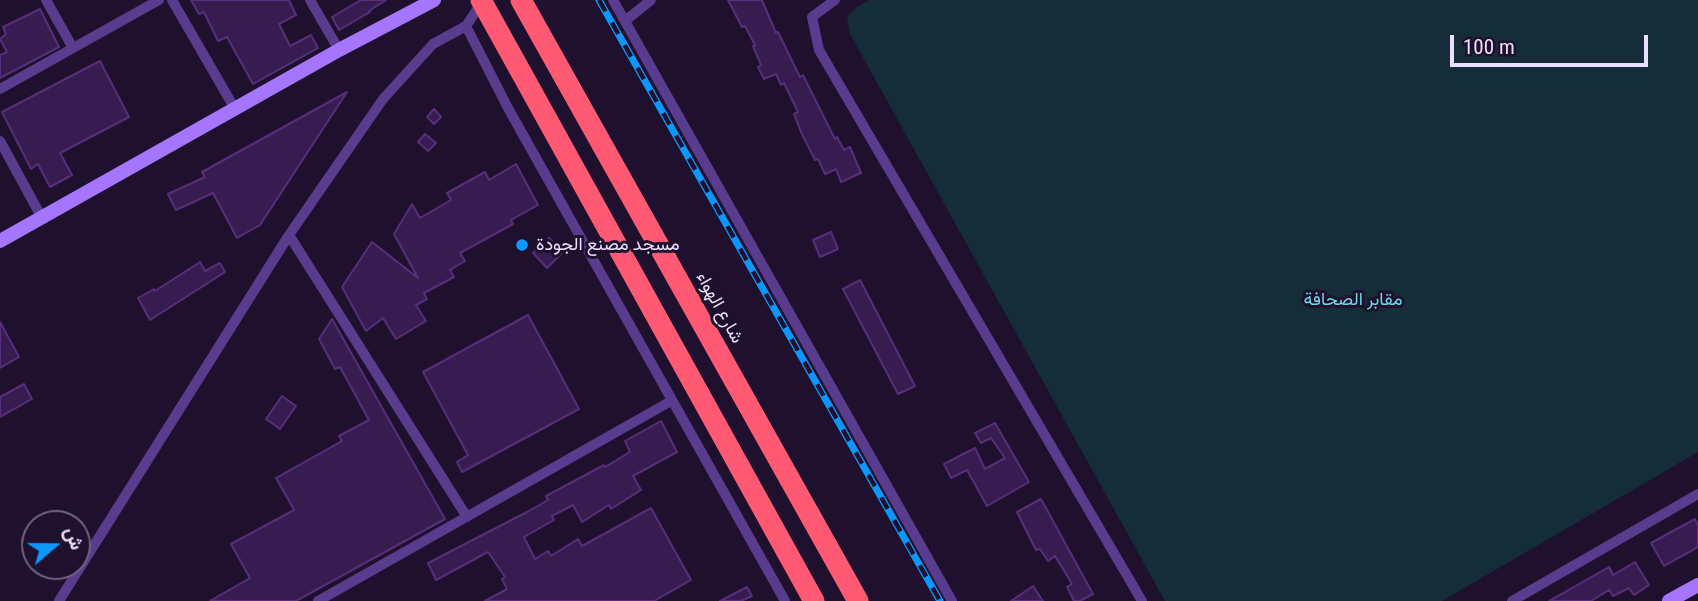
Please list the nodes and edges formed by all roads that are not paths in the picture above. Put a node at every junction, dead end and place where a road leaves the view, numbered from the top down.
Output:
1 (46, 0) edge
2 (159, 0) edge
3 (172, 0) edge
4 (310, 0) edge
5 (434, 0) edge
6 (521, 0) edge
7 (614, 0) edge
8 (651, 0) edge
9 (835, 0) edge
10 (483, 1) edge
11 (625, 21) junction
12 (466, 26) junction
13 (73, 48) junction
14 (339, 50) junction
15 (0, 89) edge
16 (235, 109) junction
17 (0, 141) edge
18 (41, 218) junction
19 (289, 236) junction
20 (0, 241) edge
21 (671, 401) junction
22 (726, 442) junction
23 (703, 456) junction
24 (1698, 494) edge
25 (467, 517) junction
26 (1698, 584) edge
27 (780, 599) edge
28 (59, 601) edge
29 (318, 601) edge
30 (814, 601) edge
31 (858, 601) edge
32 (952, 601) edge
33 (1142, 601) edge
34 (1512, 601) edge
35 (1669, 601) edge

1 - 13 street
2 - 13 street
3 - 16 street
4 - 14 street
5 - 14 street
6 - 31 highway, شارع الهواء
7 - 11 street
8 - 11 street
9 - 33 street
10 - 12 street
10 - 22 highway
11 - 32 street
12 - 19 street
12 - 21 street
13 - 15 street
14 - 16 street
16 - 18 street
17 - 18 street
18 - 20 street
19 - 25 street
19 - 28 street
21 - 23 street
21 - 25 street
22 - 23 street
22 - 30 highway
23 - 27 street
24 - 34 street
25 - 29 street
26 - 35 street

